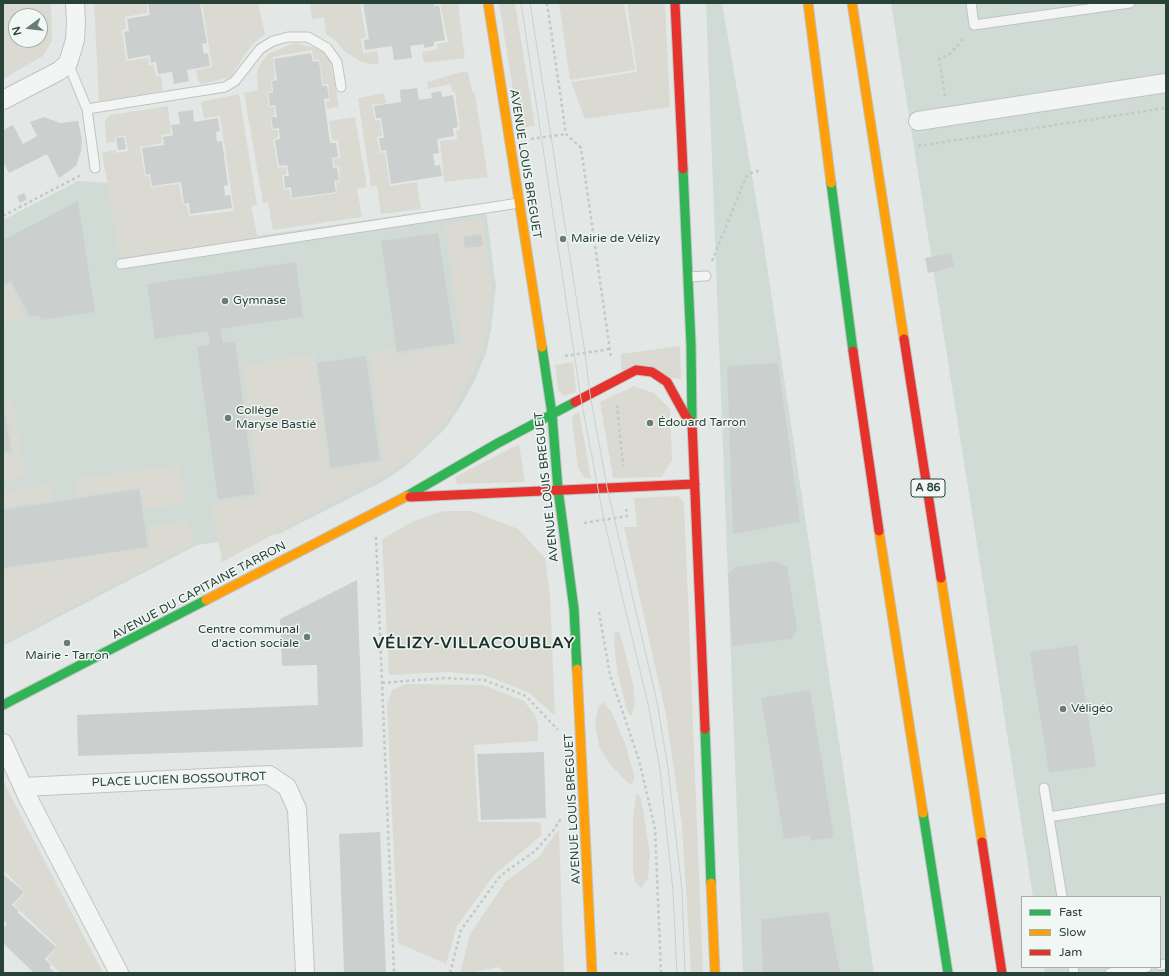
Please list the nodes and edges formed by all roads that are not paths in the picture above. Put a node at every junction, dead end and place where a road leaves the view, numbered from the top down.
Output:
1 (75, 3) edge
2 (488, 3) edge
3 (675, 3) edge
4 (808, 3) edge
5 (852, 3) edge
6 (970, 3) edge
7 (1130, 3) edge
8 (68, 63) junction
9 (1166, 83) edge
10 (341, 87) dead end
11 (3, 100) edge
12 (87, 109) junction
13 (918, 121) dead end
14 (95, 168) road end
15 (519, 203) junction
16 (121, 264) dead end
17 (706, 276) road end
18 (688, 277) junction
19 (552, 414) junction
20 (692, 428) junction
21 (695, 484) junction
22 (558, 489) junction
23 (405, 497) junction
24 (3, 705) edge
25 (3, 743) edge
26 (23, 787) junction
27 (1044, 788) dead end
28 (1166, 798) edge
29 (1049, 817) junction
30 (1062, 896) edge
31 (1141, 968) edge
32 (119, 973) edge
33 (304, 973) edge
34 (592, 973) edge
35 (714, 973) edge
36 (948, 973) edge
37 (1002, 973) edge
38 (1110, 973) edge

1 - 8 street
2 - 15 main road, AVENUE LOUIS BREGUET
3 - 18 main road
4 - 36 main road
5 - 37 main road, A 86
6 - 7 lane
8 - 11 street
8 - 12 lane
9 - 13 street
10 - 12 lane
12 - 14 lane
15 - 16 lane
15 - 19 main road, AVENUE LOUIS BREGUET
17 - 18 lane
18 - 20 main road
19 - 20 main road, AVENUE DU CAPITAINE TARRON
19 - 22 main road, AVENUE LOUIS BREGUET
19 - 23 main road, AVENUE DU CAPITAINE TARRON
20 - 21 main road
21 - 22 main road, AVENUE DU CAPITAINE TARRON
21 - 35 main road
22 - 23 main road, AVENUE DU CAPITAINE TARRON
22 - 34 main road, AVENUE LOUIS BREGUET
23 - 24 main road, AVENUE DU CAPITAINE TARRON
25 - 26 street
26 - 32 street
26 - 33 street, PLACE LUCIEN BOSSOUTROT
27 - 29 lane
28 - 29 lane
29 - 30 lane
31 - 38 lane

